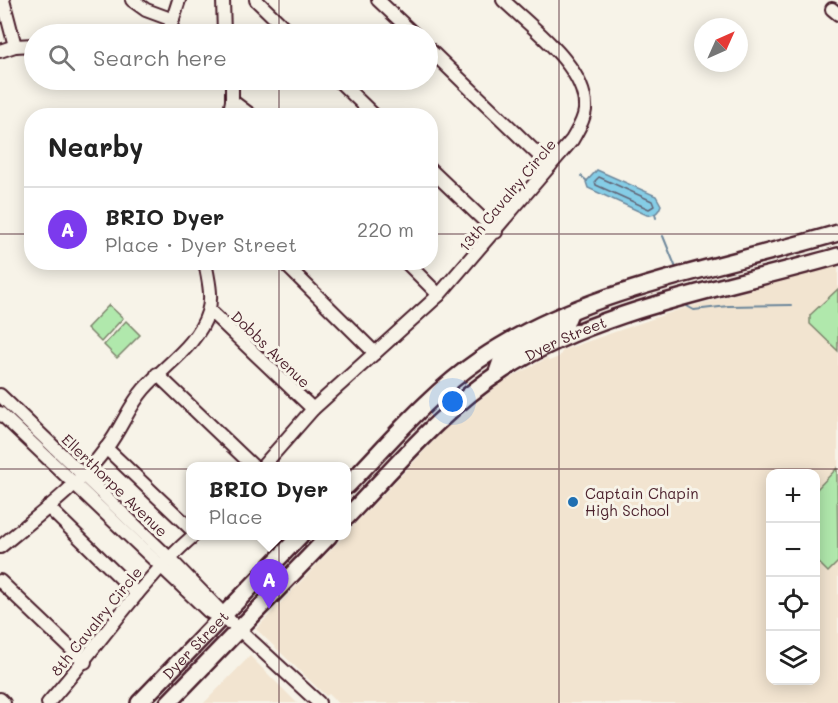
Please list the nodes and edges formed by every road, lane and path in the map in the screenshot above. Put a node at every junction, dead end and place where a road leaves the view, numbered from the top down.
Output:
1 (3, 0) edge
2 (132, 0) edge
3 (179, 0) edge
4 (223, 0) edge
5 (256, 0) edge
6 (378, 0) edge
7 (503, 0) edge
8 (173, 20) junction
9 (172, 24) edge
10 (224, 24) edge
11 (281, 24) edge
12 (403, 24) edge
13 (15, 46) junction
14 (24, 46) edge
15 (0, 51) edge
16 (438, 58) edge
17 (232, 90) edge
18 (348, 90) edge
19 (232, 101) junction
20 (231, 108) edge
21 (241, 108) edge
22 (367, 108) edge
23 (550, 166) junction
24 (438, 177) edge
25 (496, 232) junction
26 (838, 233) edge
27 (820, 239) junction
28 (832, 257) edge
29 (207, 270) edge
30 (291, 270) edge
31 (414, 270) edge
32 (439, 295) junction
33 (209, 310) junction
34 (569, 311) junction
35 (375, 353) junction
36 (157, 374) junction
37 (496, 375) junction
38 (0, 395) edge
39 (313, 409) junction
40 (8, 415) edge
41 (0, 432) edge
42 (106, 448) junction
43 (248, 462) edge
44 (267, 462) edge
45 (78, 479) junction
46 (351, 482) edge
47 (48, 507) junction
48 (351, 513) edge
49 (186, 524) edge
50 (188, 540) edge
51 (297, 540) edge
52 (324, 540) edge
53 (0, 547) edge
54 (164, 561) junction
55 (0, 581) edge
56 (137, 594) junction
57 (229, 621) junction
58 (85, 662) junction
59 (0, 699) edge
60 (4, 703) edge
61 (48, 703) edge
62 (139, 703) edge
63 (168, 703) edge
64 (319, 703) edge

1 - 13 street
2 - 8 street
3 - 8 street
4 - 10 street
5 - 11 street
6 - 12 street
7 - 23 street, 13th Cavalry Circle
8 - 9 street
13 - 14 street
13 - 15 street
16 - 23 street
17 - 19 street
18 - 22 street
19 - 20 street
19 - 21 street
23 - 25 street, 13th Cavalry Circle
24 - 25 street
25 - 32 street, 13th Cavalry Circle
26 - 27 main road, Dyer Street
27 - 28 main road
27 - 34 main road, Dyer Street
28 - 37 main road, Dyer Street
29 - 33 street
30 - 35 street
31 - 32 street
32 - 35 street, 13th Cavalry Circle
33 - 36 street
33 - 39 street, Dobbs Avenue
34 - 37 main road
34 - 46 main road, Dyer Street
35 - 39 street, 13th Cavalry Circle
36 - 42 street
36 - 43 street
37 - 48 main road, Dyer Street
38 - 40 street, Ellerthorpe Avenue
39 - 44 street, 13th Cavalry Circle
40 - 41 street
40 - 45 street, Ellerthorpe Avenue
42 - 45 street
42 - 49 street
45 - 47 street
45 - 54 street, Ellerthorpe Avenue
47 - 53 street
47 - 56 street
50 - 54 street
51 - 57 main road, Dyer Street
52 - 57 main road, Dyer Street
54 - 56 street, 8th Cavalry Circle
54 - 57 street, Ellerthorpe Avenue
55 - 58 street
56 - 58 street, 8th Cavalry Circle
57 - 62 main road, Dyer Street
57 - 63 main road, Dyer Street
57 - 64 street, Ellerthorpe Avenue
58 - 61 street, 8th Cavalry Circle
59 - 60 street

